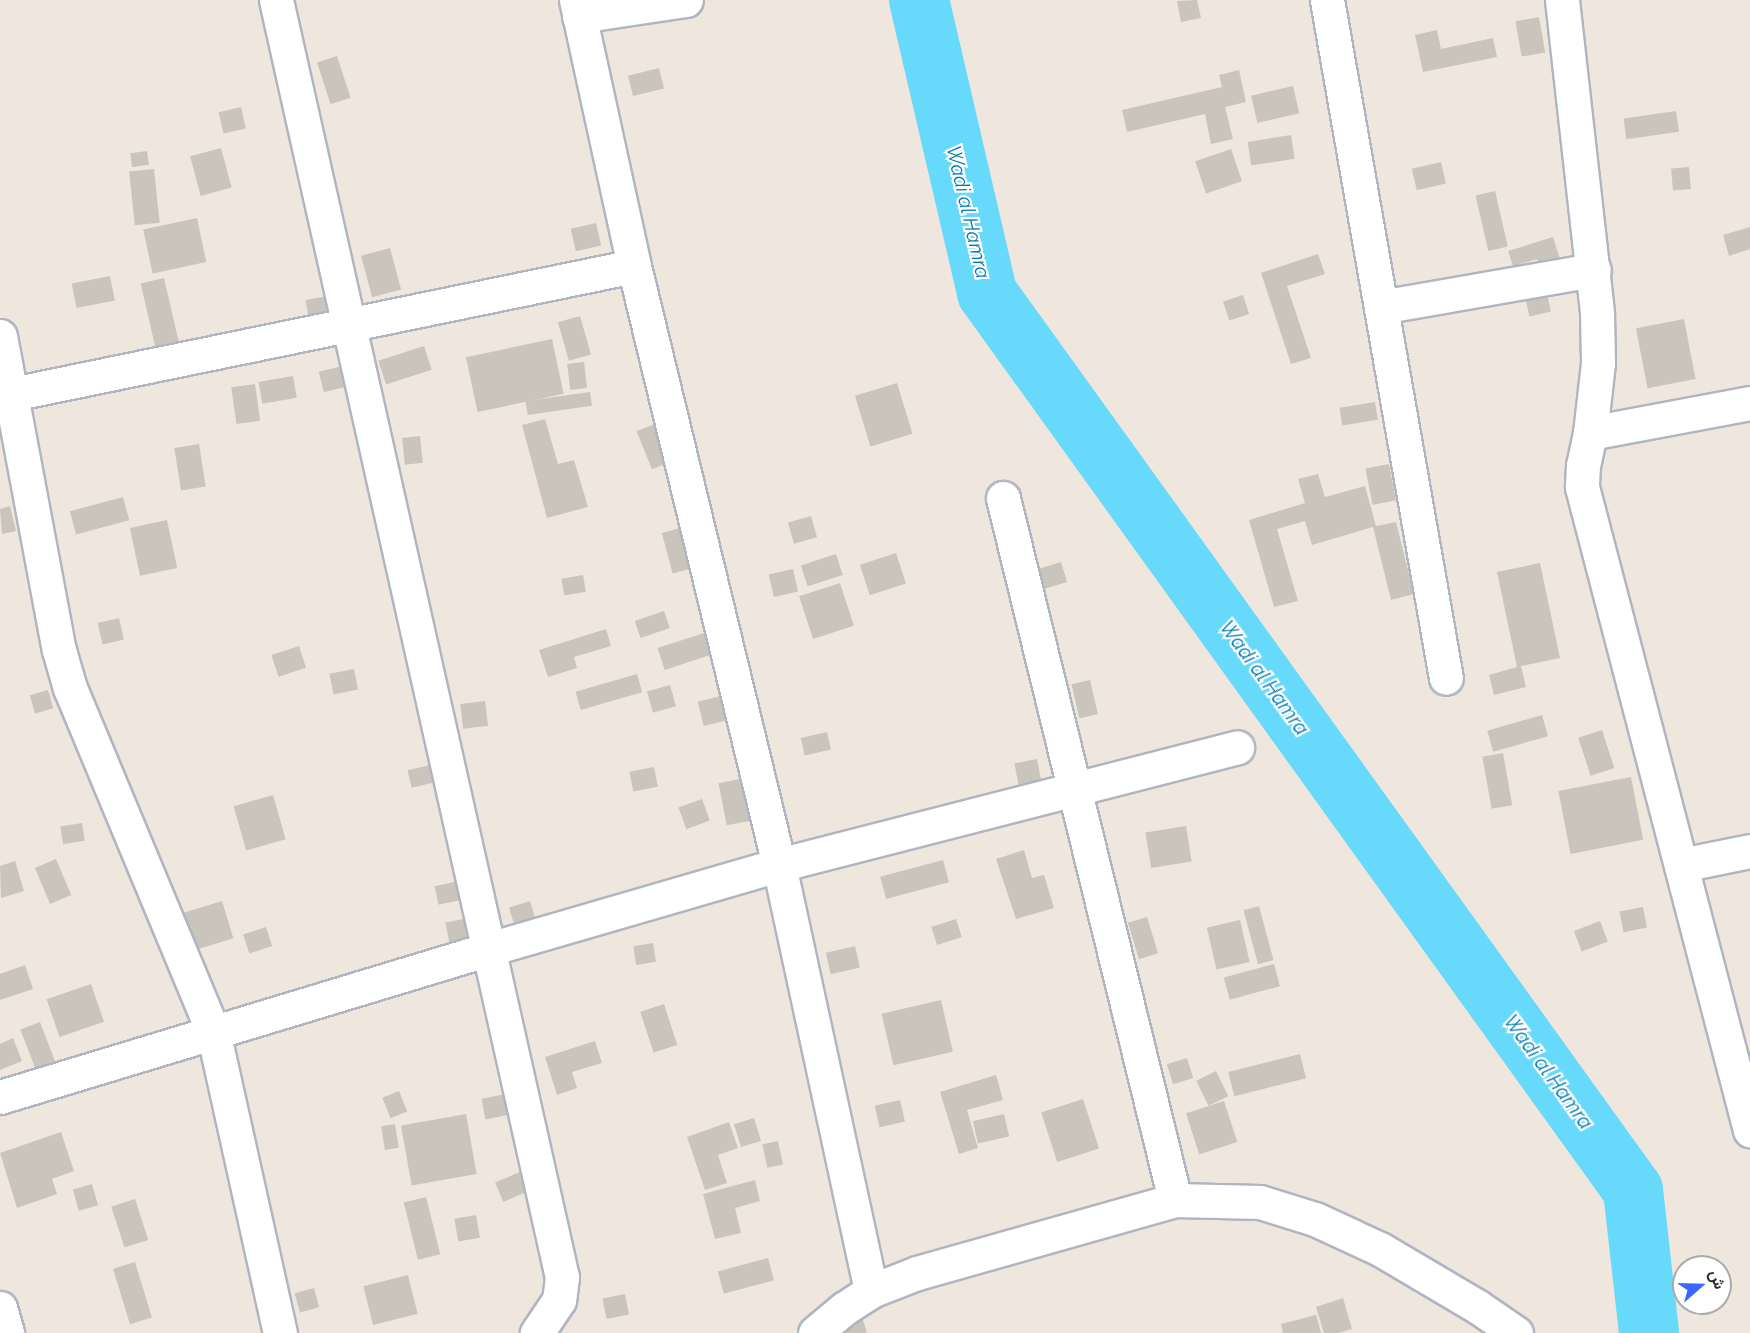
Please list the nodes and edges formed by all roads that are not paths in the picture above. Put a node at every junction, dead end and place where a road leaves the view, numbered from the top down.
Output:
1 (276, 0) edge
2 (686, 0) edge
3 (1326, 0) edge
4 (1562, 0) edge
5 (578, 8) edge
6 (634, 266) junction
7 (1594, 270) junction
8 (1381, 308) junction
9 (349, 325) junction
10 (0, 336) edge
11 (12, 394) junction
12 (1750, 403) edge
13 (1590, 434) junction
14 (1003, 498) dead end
15 (1446, 678) dead end
16 (1237, 747) dead end
17 (1073, 791) junction
18 (1750, 851) edge
19 (779, 865) junction
20 (1681, 865) junction
21 (489, 949) junction
22 (213, 1031) junction
23 (0, 1096) edge
24 (1750, 1130) edge
25 (1175, 1200) junction
26 (871, 1291) junction
27 (0, 1308) edge
28 (7, 1333) edge
29 (280, 1333) edge
30 (537, 1333) edge
31 (816, 1333) edge
32 (1516, 1333) edge

1 - 9 street
2 - 5 street
3 - 8 street
4 - 7 street
5 - 6 street
6 - 9 street
6 - 19 street
7 - 8 street
7 - 13 street
8 - 15 street
9 - 11 street
9 - 21 street
10 - 11 street
11 - 22 street
12 - 13 street
13 - 20 street
14 - 17 street
16 - 17 street
17 - 19 street
17 - 25 street
18 - 20 street
19 - 21 street
19 - 26 street
20 - 24 street
21 - 22 street
21 - 30 street
22 - 23 street
22 - 29 street
25 - 26 street
25 - 32 street
26 - 31 street
27 - 28 street

